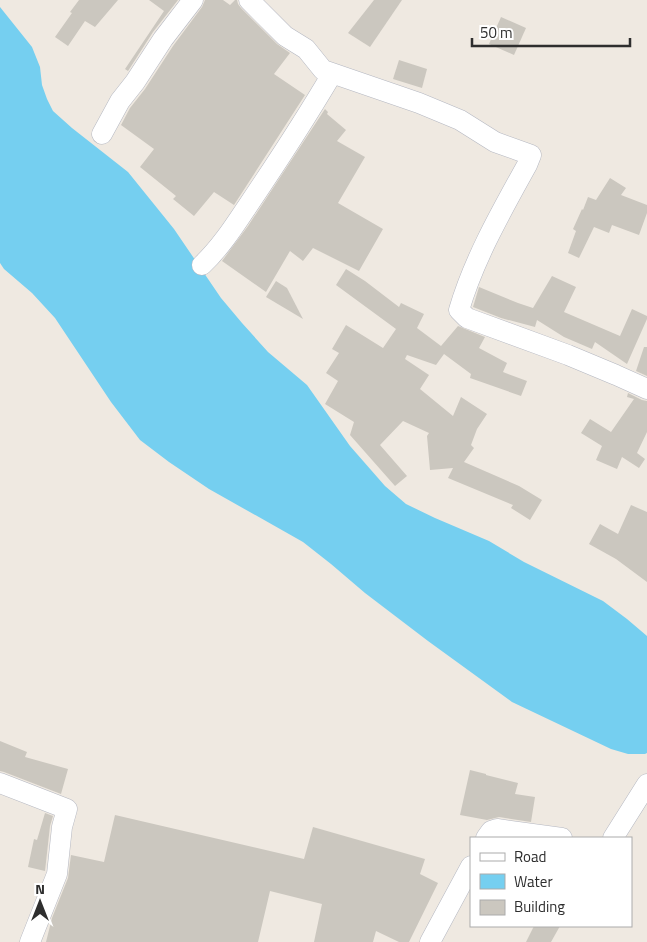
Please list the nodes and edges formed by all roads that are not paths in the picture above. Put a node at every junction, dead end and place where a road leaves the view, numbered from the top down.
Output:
1 (192, 0) edge
2 (249, 0) edge
3 (332, 74) junction
4 (102, 134) dead end
5 (202, 265) dead end
6 (647, 389) edge
7 (0, 782) edge
8 (647, 784) edge
9 (487, 837) edge
10 (555, 837) edge
11 (615, 837) edge
12 (470, 868) edge
13 (30, 942) edge
14 (430, 942) edge

1 - 4 street
2 - 3 street
3 - 5 street
3 - 6 street
7 - 13 street
8 - 11 street
9 - 10 street
12 - 14 street

